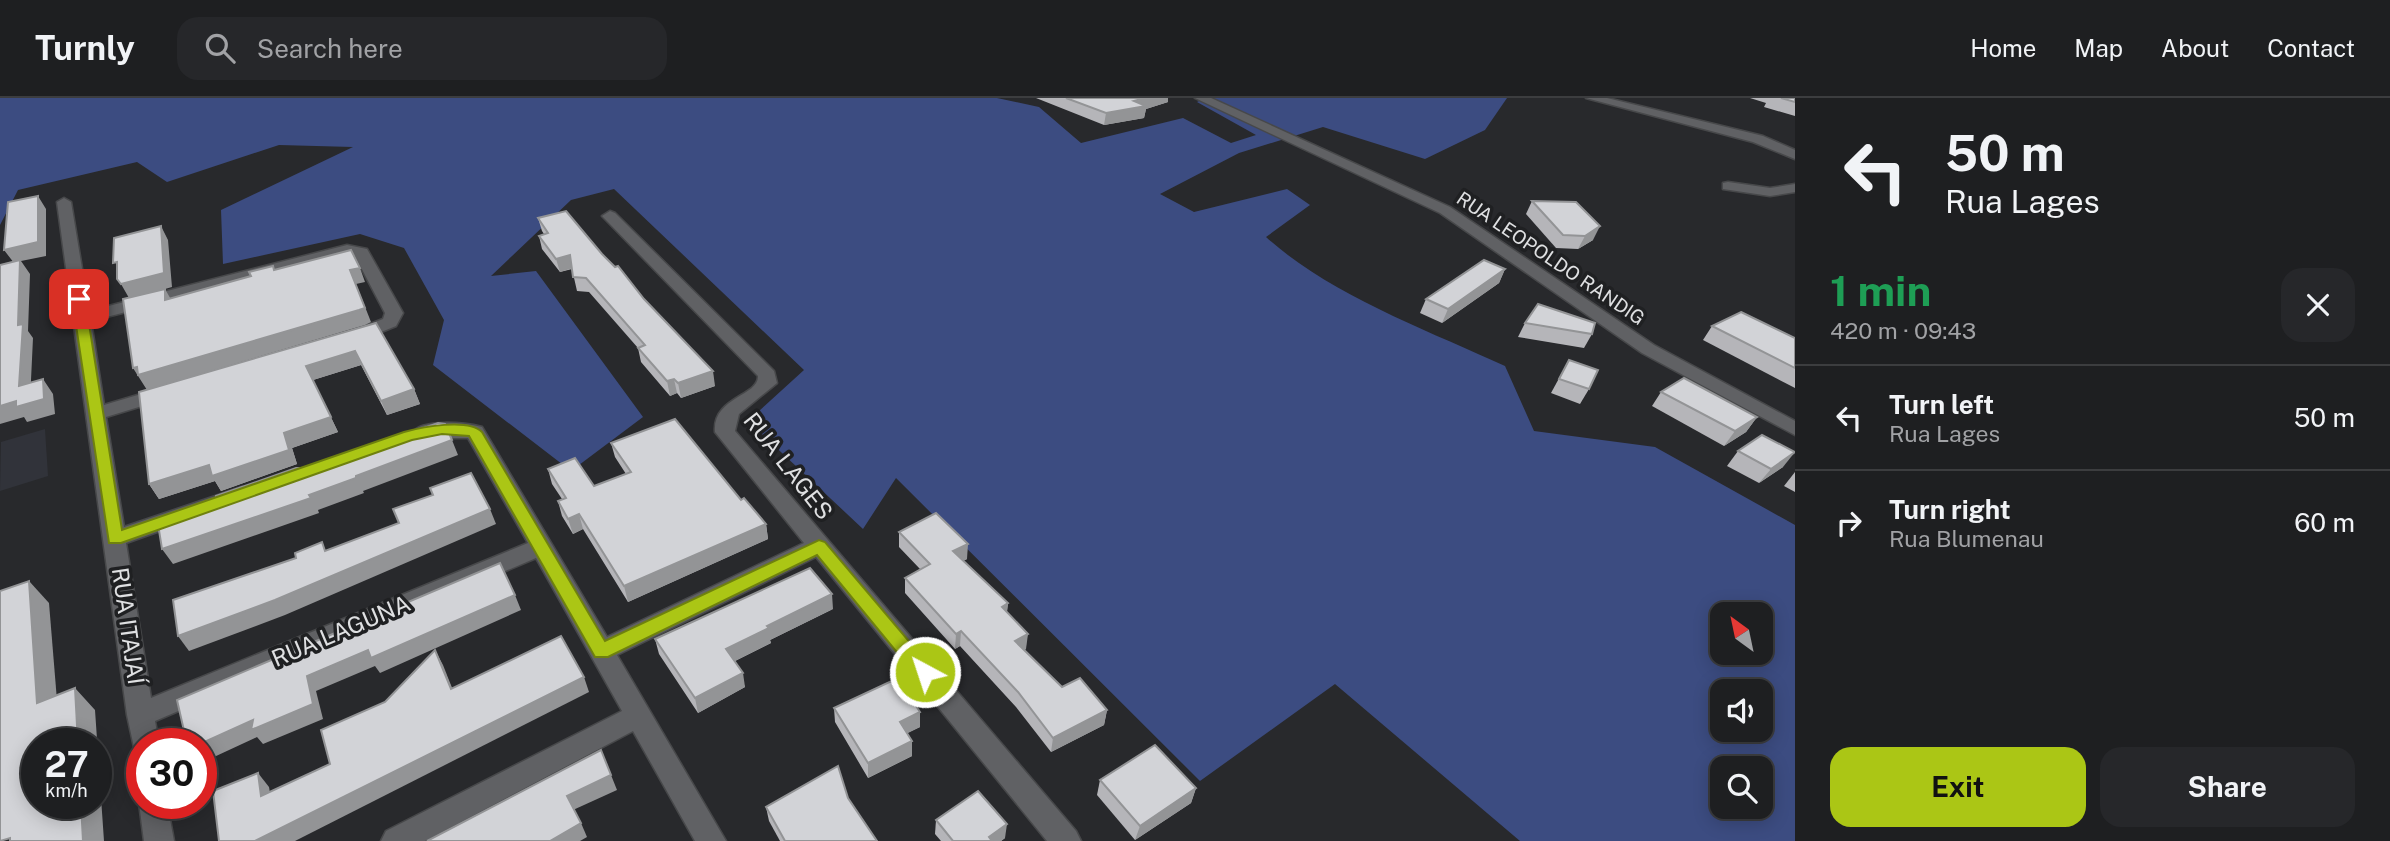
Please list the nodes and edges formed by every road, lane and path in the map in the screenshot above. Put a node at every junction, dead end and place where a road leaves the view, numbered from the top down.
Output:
1 (1202, 98) edge
2 (1592, 98) edge
3 (1795, 155) edge
4 (1727, 186) dead end
5 (1795, 188) edge
6 (64, 202) dead end
7 (610, 216) dead end
8 (82, 318) junction
9 (333, 343) edge
10 (188, 386) edge
11 (96, 414) junction
12 (1795, 429) edge
13 (396, 440) edge
14 (256, 489) edge
15 (115, 538) junction
16 (819, 546) junction
17 (541, 547) junction
18 (601, 651) junction
19 (141, 715) junction
20 (638, 715) junction
21 (143, 728) edge
22 (156, 819) edge
23 (159, 841) edge
24 (396, 841) edge
25 (711, 841) edge
26 (1066, 841) edge

1 - 12 street, RUA LEOPOLDO RANDIG
2 - 3 street
4 - 5 street
6 - 8 street, RUA ITAJAÍ
7 - 16 street, RUA LAGES
8 - 9 street
8 - 11 street, RUA ITAJAÍ
10 - 11 street
11 - 15 street, RUA ITAJAÍ
13 - 17 street
14 - 15 street
15 - 19 street, RUA ITAJAÍ
16 - 18 street, RUA LAGES
16 - 26 street
17 - 18 street
17 - 19 street, RUA LAGUNA
18 - 20 street
19 - 21 street, RUA ITAJAÍ
20 - 24 street
20 - 25 street
22 - 23 street

